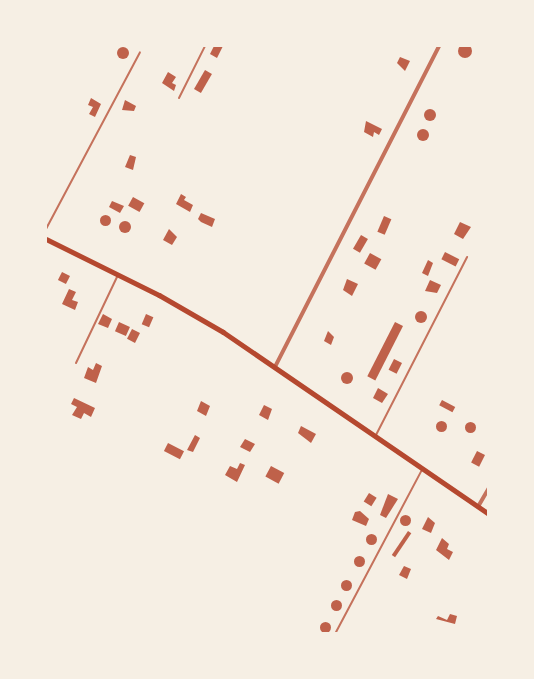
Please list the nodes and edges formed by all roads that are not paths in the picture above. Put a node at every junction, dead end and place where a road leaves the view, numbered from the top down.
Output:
1 (205, 46) edge
2 (439, 46) edge
3 (140, 52) dead end
4 (179, 98) dead end
5 (46, 229) edge
6 (46, 239) edge
7 (467, 257) dead end
8 (118, 274) junction
9 (76, 363) dead end
10 (275, 368) junction
11 (375, 436) junction
12 (423, 469) junction
13 (488, 488) edge
14 (478, 507) junction
15 (488, 514) edge
16 (335, 634) edge

1 - 4 lane
2 - 10 street
3 - 5 lane
6 - 8 main road
7 - 11 lane
8 - 9 lane
8 - 10 main road
10 - 11 main road
11 - 12 main road
12 - 14 main road
12 - 16 lane
13 - 14 street
14 - 15 main road

